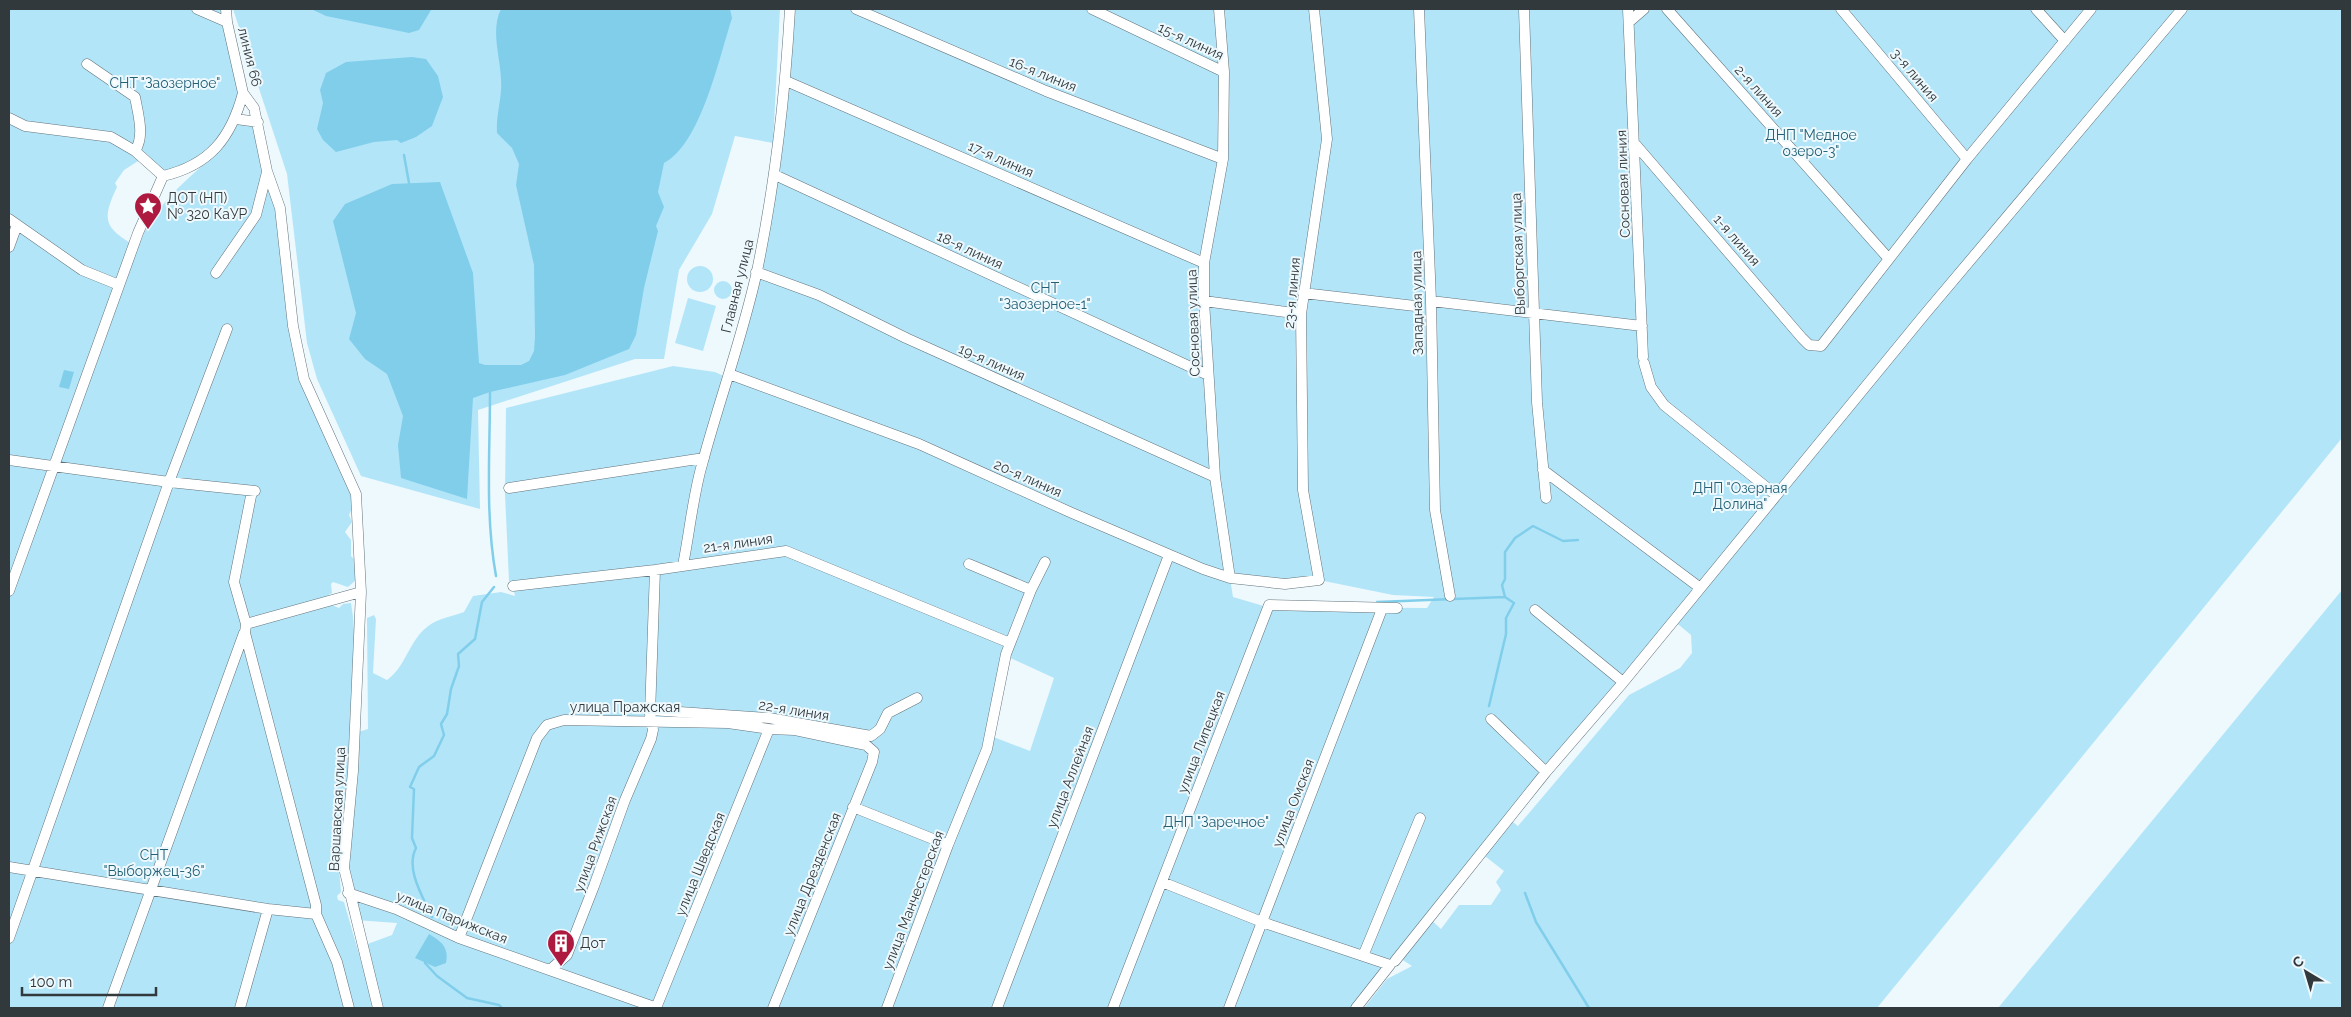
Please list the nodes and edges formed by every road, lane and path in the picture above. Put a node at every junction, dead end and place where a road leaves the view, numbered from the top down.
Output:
1 (197, 9) edge
2 (226, 9) edge
3 (790, 9) edge
4 (856, 9) edge
5 (1092, 9) edge
6 (1219, 9) edge
7 (1314, 9) edge
8 (1419, 9) edge
9 (1524, 9) edge
10 (1628, 9) edge
11 (1644, 9) edge
12 (1668, 9) edge
13 (1841, 9) edge
14 (2036, 9) edge
15 (2091, 9) edge
16 (2182, 9) edge
17 (227, 22) junction
18 (1629, 22) junction
19 (2064, 41) junction
20 (87, 64) dead end
21 (1224, 72) junction
22 (786, 81) junction
23 (243, 93) junction
24 (254, 108) joint
25 (9, 118) edge
26 (236, 119) junction
27 (258, 122) junction
28 (1636, 145) junction
29 (135, 151) junction
30 (1223, 159) junction
31 (1967, 160) junction
32 (267, 171) junction
33 (775, 175) junction
34 (163, 176) junction
35 (13, 222) edge
36 (9, 247) edge
37 (1889, 259) junction
38 (1204, 263) junction
39 (756, 272) junction
40 (216, 273) dead end
41 (119, 285) junction
42 (1303, 293) junction
43 (1204, 301) junction
44 (1431, 302) junction
45 (1415, 306) dead end
46 (1301, 314) junction
47 (1534, 315) junction
48 (1642, 326) junction
49 (227, 329) dead end
50 (730, 374) junction
51 (1208, 374) junction
52 (704, 458) junction
53 (9, 460) edge
54 (54, 465) junction
55 (1543, 470) junction
56 (1215, 477) junction
57 (169, 482) junction
58 (509, 488) dead end
59 (1776, 495) junction
60 (1546, 498) dead end
61 (1169, 555) junction
62 (1045, 562) dead end
63 (969, 564) dead end
64 (683, 565) junction
65 (655, 570) junction
66 (1230, 578) junction
67 (1319, 580) joint
68 (513, 586) dead end
69 (1699, 587) junction
70 (1031, 590) junction
71 (9, 591) edge
72 (361, 592) junction
73 (1450, 596) dead end
74 (1382, 608) junction
75 (1398, 608) dead end
76 (1535, 610) dead end
77 (245, 629) junction
78 (1010, 643) junction
79 (1623, 682) junction
80 (917, 698) dead end
81 (650, 710) junction
82 (1491, 719) dead end
83 (651, 722) junction
84 (769, 729) junction
85 (872, 749) joint
86 (1546, 772) junction
87 (853, 807) junction
88 (1420, 818) dead end
89 (948, 846) junction
90 (9, 867) edge
91 (34, 871) junction
92 (1162, 882) junction
93 (150, 891) junction
94 (348, 893) junction
95 (268, 909) junction
96 (316, 914) junction
97 (1262, 922) junction
98 (9, 938) edge
99 (459, 938) junction
100 (1363, 956) junction
101 (1392, 963) junction
102 (551, 969) junction
103 (108, 1008) edge
104 (240, 1008) edge
105 (349, 1008) edge
106 (378, 1008) edge
107 (657, 1008) edge
108 (773, 1008) edge
109 (887, 1008) edge
110 (996, 1008) edge
111 (1113, 1008) edge
112 (1229, 1008) edge
113 (1356, 1008) edge

1 - 17 street
2 - 17 street, линия 66
3 - 22 street, Главная улица
4 - 30 street, 16-я линия
5 - 21 street, 15-я линия
6 - 21 street, Сосновая улица
7 - 42 street, 23-я линия
8 - 44 street, Западная улица
9 - 47 street, Выборгская улица
10 - 18 street, Сосновая линия
11 - 18 street
12 - 37 street, 2-я линия
13 - 31 street, 3-я линия
14 - 19 street
15 - 19 street
16 - 59 street
17 - 23 street, линия 66
18 - 28 street, Сосновая линия
19 - 31 street
20 - 29 street
21 - 30 street, Сосновая улица
22 - 33 street, Главная улица
22 - 38 street, 17-я линия
23 - 24 street, линия 66
23 - 26 street
24 - 27 street, Варшавская улица
25 - 29 street
26 - 27 street
26 - 34 street
27 - 32 street, Варшавская улица
28 - 37 street, 1-я линия
28 - 48 street, Сосновая линия
29 - 34 street
30 - 38 street, Сосновая улица
31 - 37 street
32 - 40 street
32 - 72 street, Варшавская улица
33 - 39 street, Главная улица
33 - 51 street, 18-я линия
34 - 41 street
35 - 36 street
35 - 41 street
38 - 43 street, Сосновая улица
39 - 50 street, Главная улица
39 - 56 street, 19-я линия
41 - 54 street
42 - 45 street
42 - 46 street, 23-я линия
43 - 46 street
43 - 51 street, Сосновая улица
44 - 47 street
44 - 73 street, Западная улица
46 - 67 street, 23-я линия
47 - 48 street
47 - 55 street, Выборгская улица
48 - 59 street, Сосновая линия
49 - 57 street
50 - 52 street, Главная улица
50 - 61 street, 20-я линия
51 - 56 street, Сосновая улица
52 - 58 street
52 - 64 street, Главная улица
53 - 54 street
54 - 57 street
54 - 71 street
55 - 60 street, Выборгская улица
55 - 69 street
56 - 66 street, Сосновая улица
57 - 77 street
57 - 91 street
59 - 69 street
61 - 66 street, 20-я линия
61 - 110 street, улица Аллейная
62 - 70 street, улица Манчестерская
63 - 70 street
64 - 65 street, 21-я линия
64 - 78 street, 21-я линия
65 - 68 street, 21-я линия
65 - 81 street, улица Рижская
66 - 67 street, 20-я линия
69 - 79 street
70 - 78 street, улица Манчестерская
72 - 77 street
72 - 94 street, Варшавская улица
74 - 75 street, улица Липецкая
74 - 92 street, улица Липецкая
74 - 97 street, улица Омская
76 - 79 street
77 - 93 street
77 - 96 street
78 - 89 street, улица Манчестерская
79 - 86 street
80 - 81 street, 22-я линия
81 - 83 street, улица Рижская
82 - 86 street
83 - 84 street, улица Пражская
83 - 99 street, улица Пражская
83 - 102 street, улица Рижская
84 - 85 street, улица Пражская
84 - 107 street, улица Шведская
85 - 87 street, улица Дрезденская
86 - 101 street
87 - 89 street
87 - 108 street, улица Дрезденская
88 - 100 street
89 - 109 street, улица Манчестерская
90 - 91 street
91 - 93 street
91 - 98 street
92 - 97 street
92 - 111 street, улица Липецкая
93 - 95 street
93 - 103 street
94 - 99 street, улица Парижская
94 - 106 street, Варшавская улица
95 - 96 street
95 - 104 street
96 - 105 street
97 - 100 street
97 - 112 street, улица Омская
99 - 102 street, улица Парижская
100 - 101 street
101 - 113 street
102 - 107 street, улица Парижская

